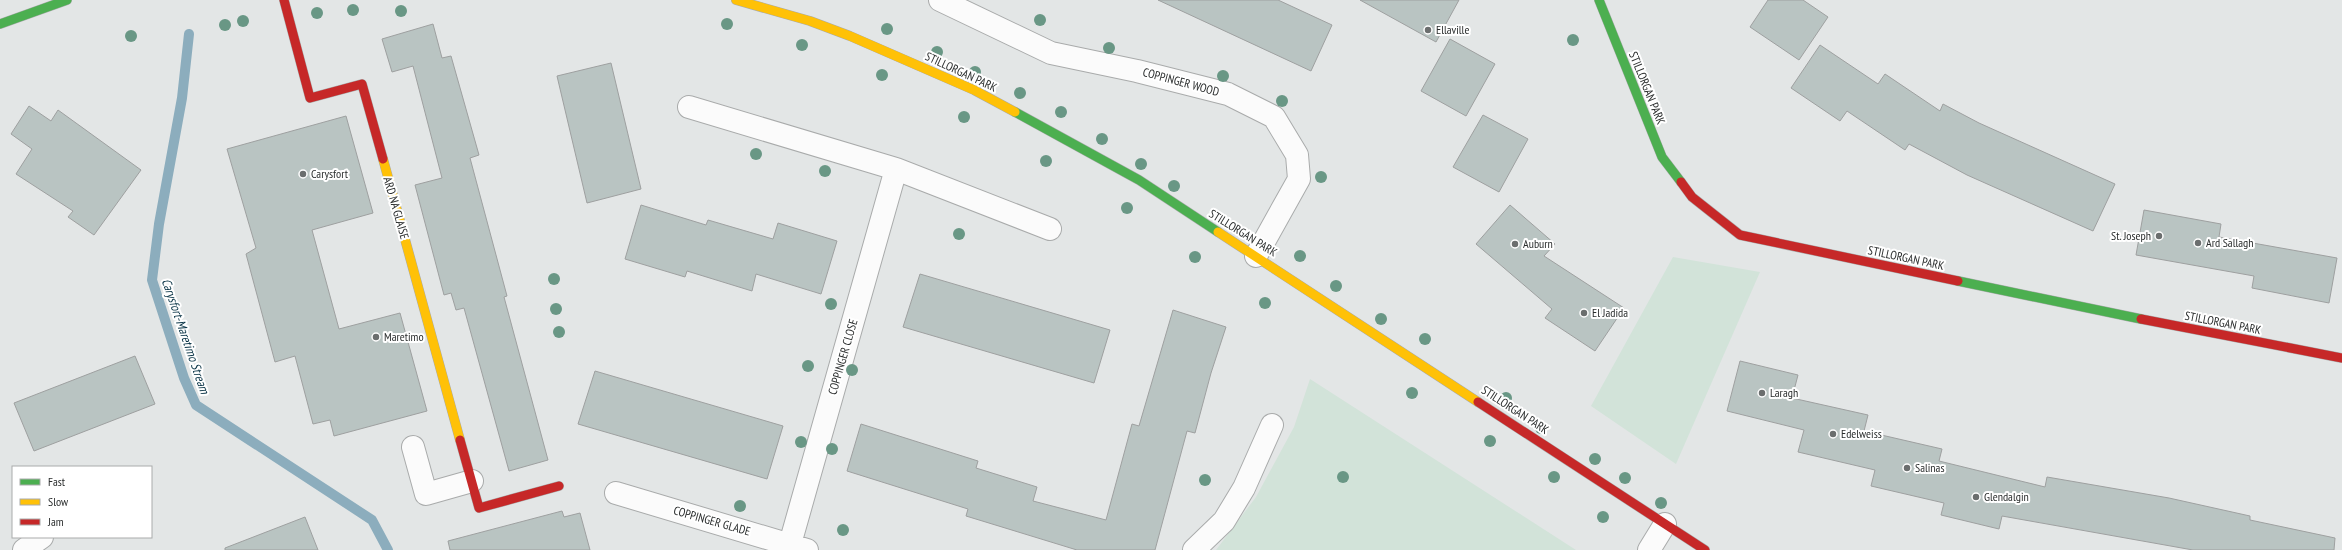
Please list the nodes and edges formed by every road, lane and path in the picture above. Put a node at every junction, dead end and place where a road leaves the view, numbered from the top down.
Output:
1 (67, 0) edge
2 (284, 0) edge
3 (736, 0) edge
4 (940, 0) edge
5 (1599, 0) edge
6 (0, 24) edge
7 (689, 107) dead end
8 (896, 169) junction
9 (1050, 229) dead end
10 (1256, 256) junction
11 (2342, 358) edge
12 (1272, 425) dead end
13 (413, 447) dead end
14 (472, 481) junction
15 (559, 486) dead end
16 (616, 493) dead end
17 (1665, 524) junction
18 (41, 538) edge
19 (798, 547) edge
20 (24, 550) edge
21 (1194, 550) edge
22 (1649, 550) edge
23 (1705, 550) edge

1 - 6 street
2 - 14 street, ARD NA GLAISE
3 - 10 street, STILLORGAN PARK
4 - 10 street, COPPINGER WOOD
5 - 11 street, STILLORGAN PARK
7 - 8 street
8 - 9 street
8 - 19 street, COPPINGER CLOSE
10 - 17 street, STILLORGAN PARK
12 - 21 street
13 - 14 street
14 - 15 street, ARD NA GLAISE
16 - 19 street, COPPINGER GLADE
17 - 22 street
17 - 23 street, STILLORGAN PARK
18 - 20 street

